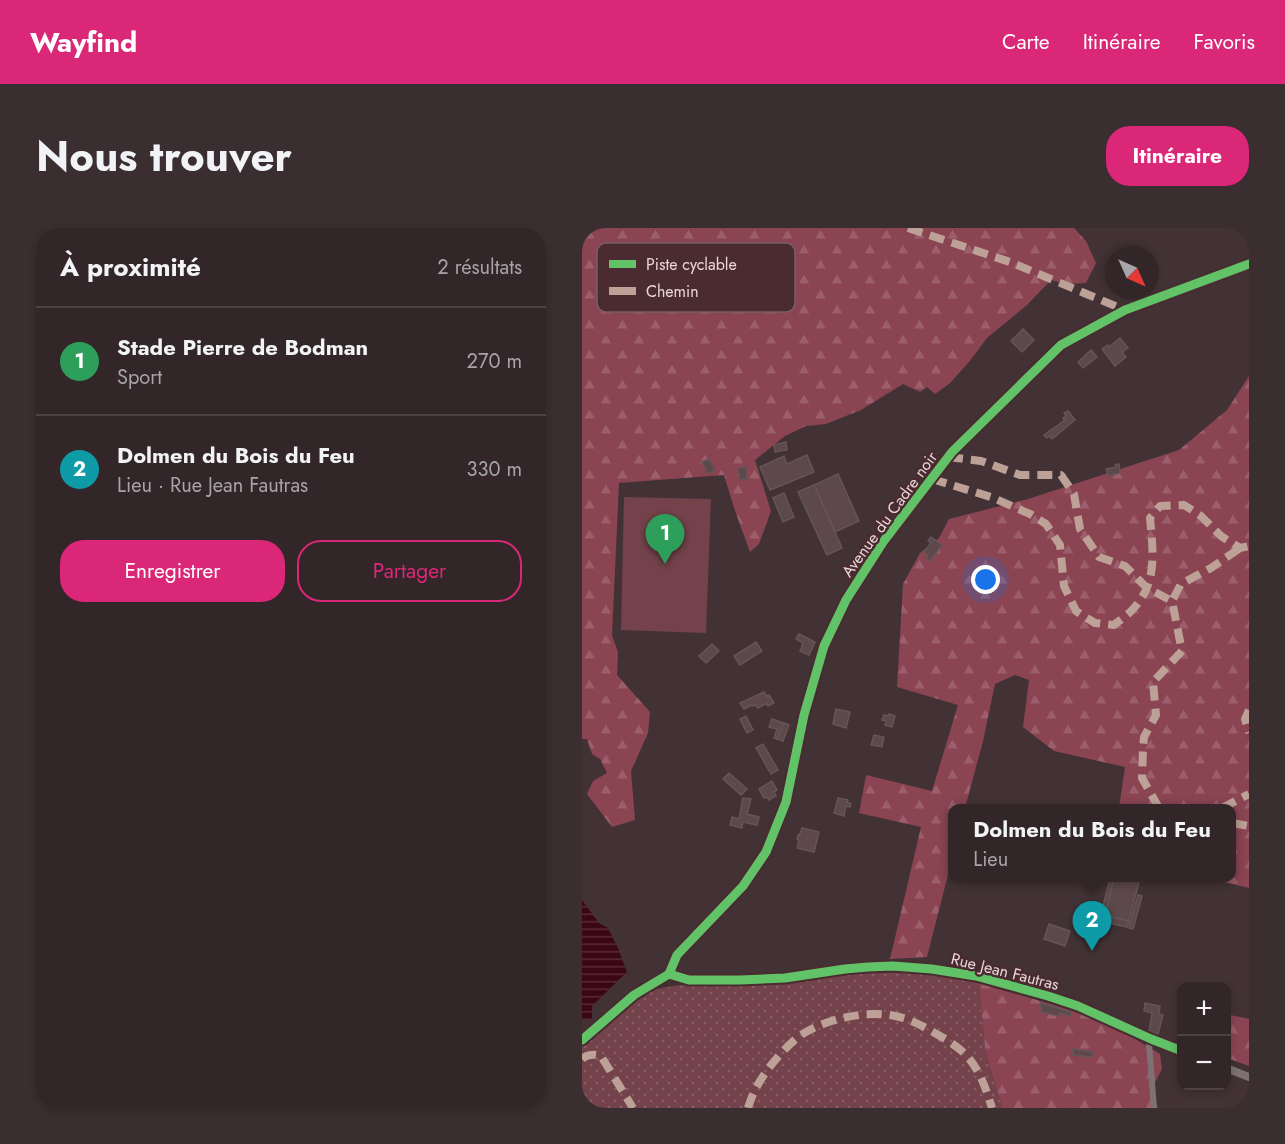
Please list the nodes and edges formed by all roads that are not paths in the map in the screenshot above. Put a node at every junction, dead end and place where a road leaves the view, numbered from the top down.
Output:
1 (1249, 264) edge
2 (669, 974) junction
3 (582, 1040) edge
4 (1151, 1040) junction
5 (1177, 1049) edge
6 (1231, 1070) edge
7 (1249, 1077) edge
8 (1154, 1108) edge

1 - 2 street, Avenue du Cadre noir
2 - 3 street
2 - 4 street, Rue Jean Fautras
4 - 5 street, Rue Jean Fautras
4 - 8 street
6 - 7 street

